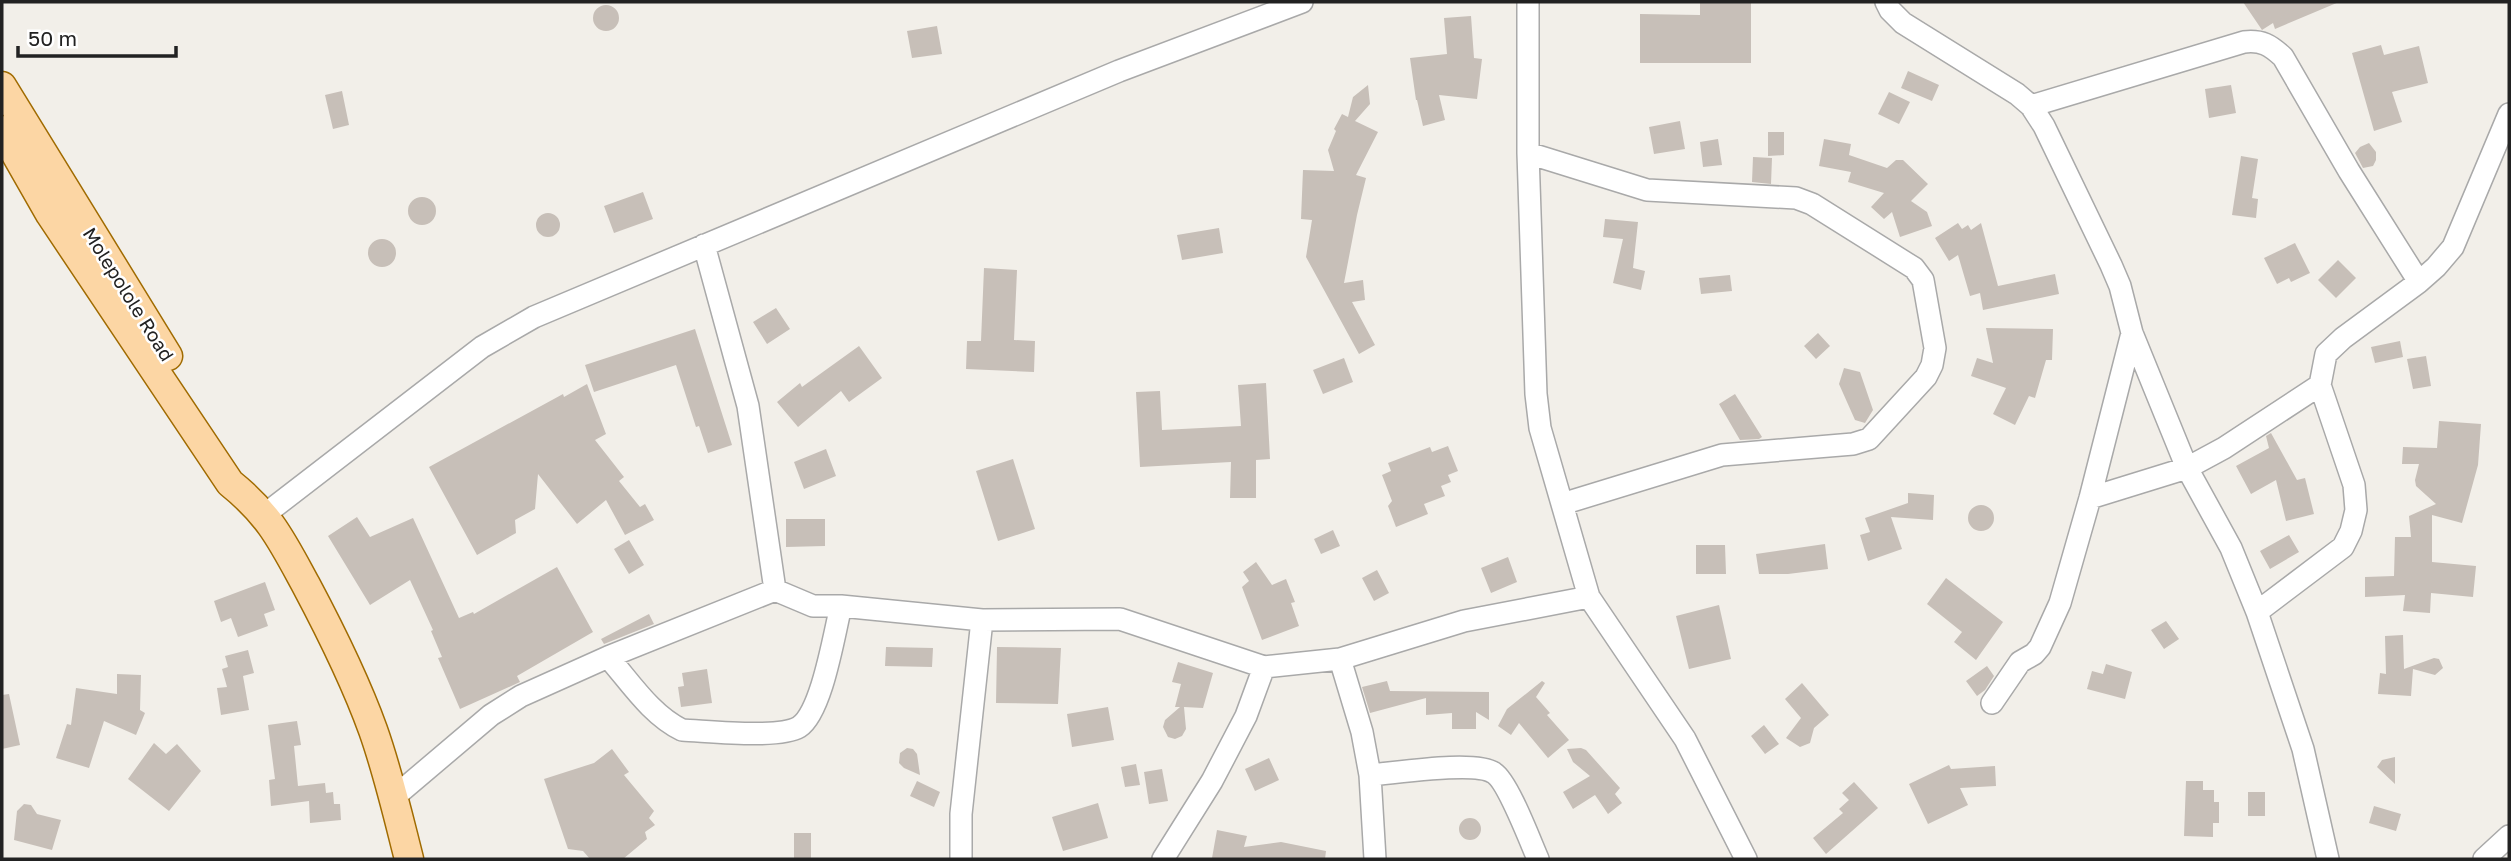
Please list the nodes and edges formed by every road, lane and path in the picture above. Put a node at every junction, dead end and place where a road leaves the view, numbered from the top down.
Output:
1 (1302, 2) edge
2 (1528, 2) edge
3 (1886, 2) edge
4 (1275, 7) edge
5 (2, 86) edge
6 (2031, 106) junction
7 (2509, 114) edge
8 (2, 130) edge
9 (1528, 153) junction
10 (704, 245) junction
11 (2419, 282) junction
12 (2132, 333) junction
13 (2320, 385) junction
14 (2187, 467) junction
15 (2090, 498) junction
16 (1562, 505) junction
17 (259, 509) junction
18 (775, 590) junction
19 (1589, 597) junction
20 (841, 606) junction
21 (2258, 612) junction
22 (982, 620) junction
23 (608, 657) junction
24 (1340, 659) junction
25 (1264, 667) junction
26 (1993, 703) dead end
27 (1370, 775) junction
28 (393, 798) junction
29 (2509, 836) edge
30 (409, 859) edge
31 (961, 859) edge
32 (1163, 859) edge
33 (1375, 859) edge
34 (1538, 859) edge
35 (1746, 859) edge
36 (2328, 859) edge
37 (2484, 859) edge

1 - 4 street
2 - 9 street
3 - 6 street
4 - 10 street
5 - 17 main road, Molepolole Road
6 - 11 street
6 - 12 street
7 - 11 street
8 - 17 main road, Molepolole Road
9 - 16 street
9 - 16 street
10 - 17 street
10 - 18 street
11 - 13 street
12 - 14 street
12 - 15 street
13 - 14 street
13 - 21 street
14 - 15 street
14 - 21 street
15 - 26 street
16 - 19 street
17 - 28 main road, Molepolole Road
18 - 20 street
18 - 23 street
19 - 24 street
19 - 35 street
20 - 22 street
20 - 23 street
21 - 36 street
22 - 25 street
22 - 31 street
23 - 28 street
24 - 25 street
24 - 27 street
25 - 32 street
27 - 33 street
27 - 34 street
28 - 30 main road, Molepolole Road
29 - 37 street

